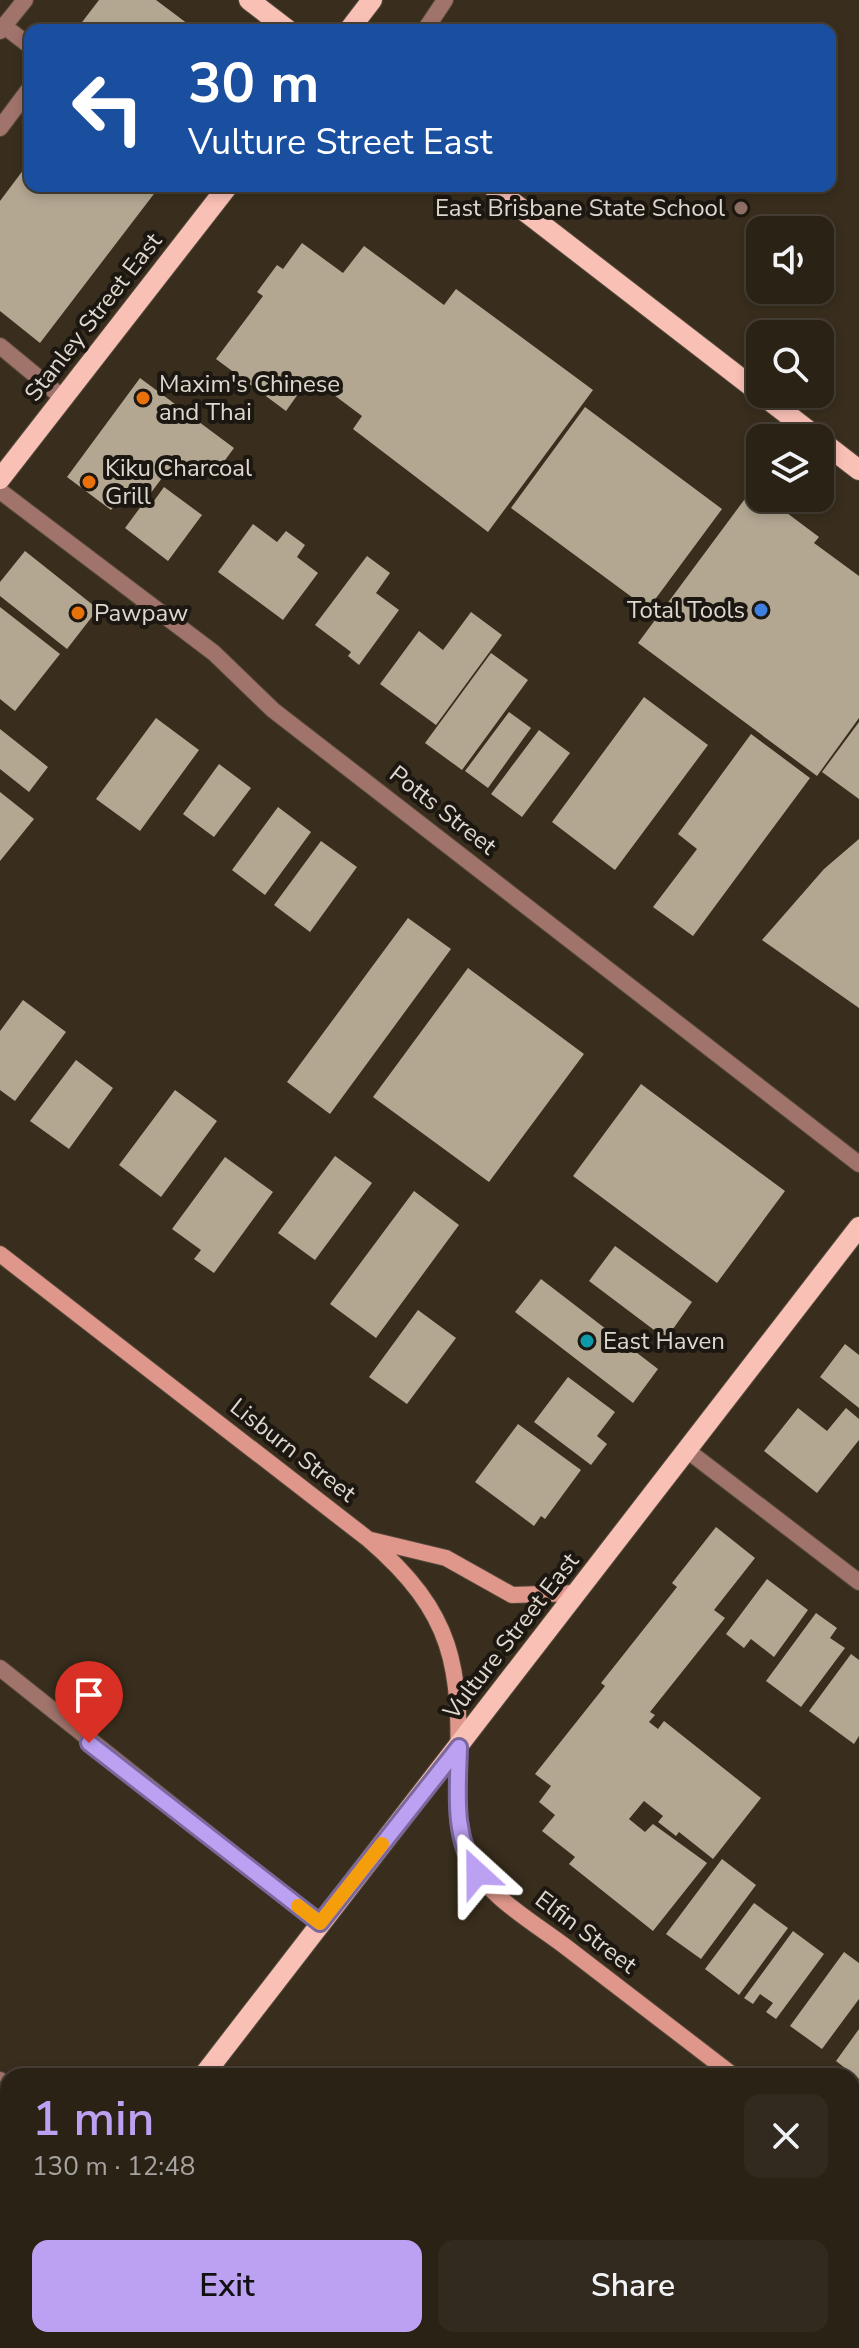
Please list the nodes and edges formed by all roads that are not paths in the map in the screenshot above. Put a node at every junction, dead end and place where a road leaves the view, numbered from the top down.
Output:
1 (25, 0) edge
2 (249, 0) edge
3 (372, 0) edge
4 (445, 0) edge
5 (280, 24) edge
6 (354, 24) edge
7 (429, 24) edge
8 (2, 28) edge
9 (24, 42) edge
10 (24, 96) edge
11 (0, 128) edge
12 (223, 192) edge
13 (500, 192) edge
14 (0, 346) edge
15 (746, 383) edge
16 (63, 398) junction
17 (778, 408) edge
18 (799, 424) edge
19 (834, 451) edge
20 (859, 470) edge
21 (0, 479) edge
22 (0, 491) edge
23 (859, 1164) edge
24 (859, 1227) edge
25 (0, 1254) edge
26 (688, 1451) junction
27 (368, 1539) junction
28 (859, 1582) edge
29 (577, 1593) junction
30 (0, 1668) edge
31 (459, 1747) junction
32 (320, 1923) junction
33 (209, 2068) edge
34 (724, 2068) edge

1 - 8 street
2 - 5 main road
3 - 6 main road
4 - 7 street
8 - 9 street
10 - 11 street
12 - 16 main road, Stanley Street East
13 - 15 main road
14 - 16 street
16 - 21 main road, Stanley Street East
17 - 18 main road
19 - 20 main road
22 - 23 street, Potts Street
24 - 26 main road, Vulture Street East
25 - 27 main road, Lisburn Street
26 - 28 street
26 - 29 main road, Vulture Street East
27 - 29 main road
27 - 31 main road, Lisburn Street
29 - 31 main road, Vulture Street East
30 - 32 street
31 - 32 main road, Vulture Street East
31 - 34 main road, Elfin Street
32 - 33 main road, Vulture Street East

